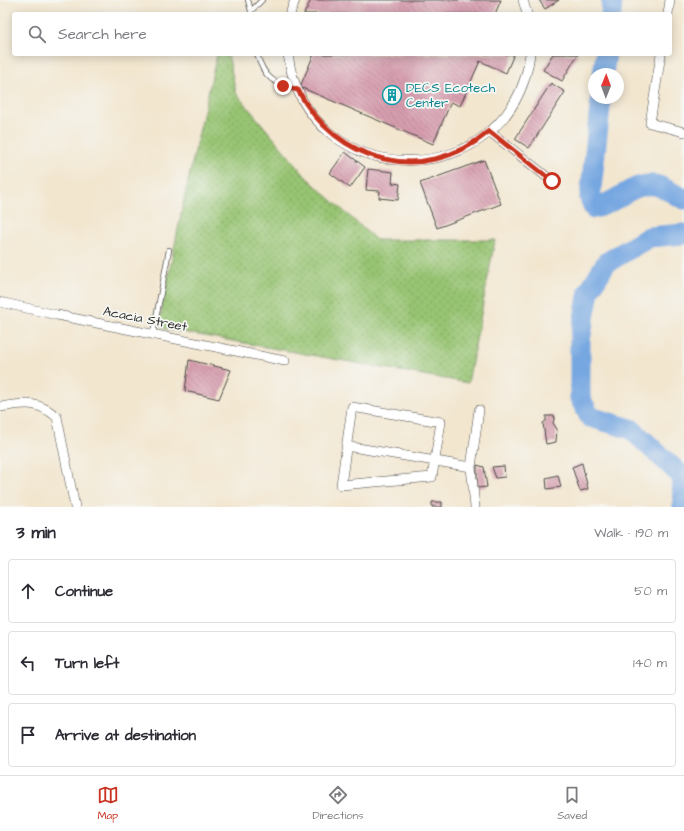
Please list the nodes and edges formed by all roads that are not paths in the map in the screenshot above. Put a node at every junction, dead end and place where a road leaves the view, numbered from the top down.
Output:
1 (248, 0) edge
2 (262, 0) edge
3 (295, 0) edge
4 (523, 0) edge
5 (670, 0) edge
6 (251, 12) edge
7 (291, 12) edge
8 (526, 12) edge
9 (668, 12) edge
10 (258, 56) edge
11 (288, 56) edge
12 (530, 56) edge
13 (662, 56) edge
14 (298, 90) junction
15 (489, 131) junction
16 (684, 132) edge
17 (552, 181) dead end
18 (169, 250) dead end
19 (0, 302) edge
20 (153, 334) junction
21 (285, 361) dead end
22 (0, 408) edge
23 (479, 410) dead end
24 (346, 446) junction
25 (435, 461) junction
26 (471, 467) junction
27 (75, 507) edge
28 (475, 507) edge

1 - 6 lane
2 - 6 lane
3 - 7 street
4 - 8 street
5 - 9 street
10 - 14 lane
11 - 14 street
12 - 15 street
13 - 16 street
14 - 15 street
15 - 17 street
18 - 20 lane
19 - 20 street, Acacia Street
20 - 21 street, Acacia Street
22 - 27 street
23 - 26 street
24 - 25 street
24 - 25 street
24 - 25 street
25 - 26 street
26 - 28 street

